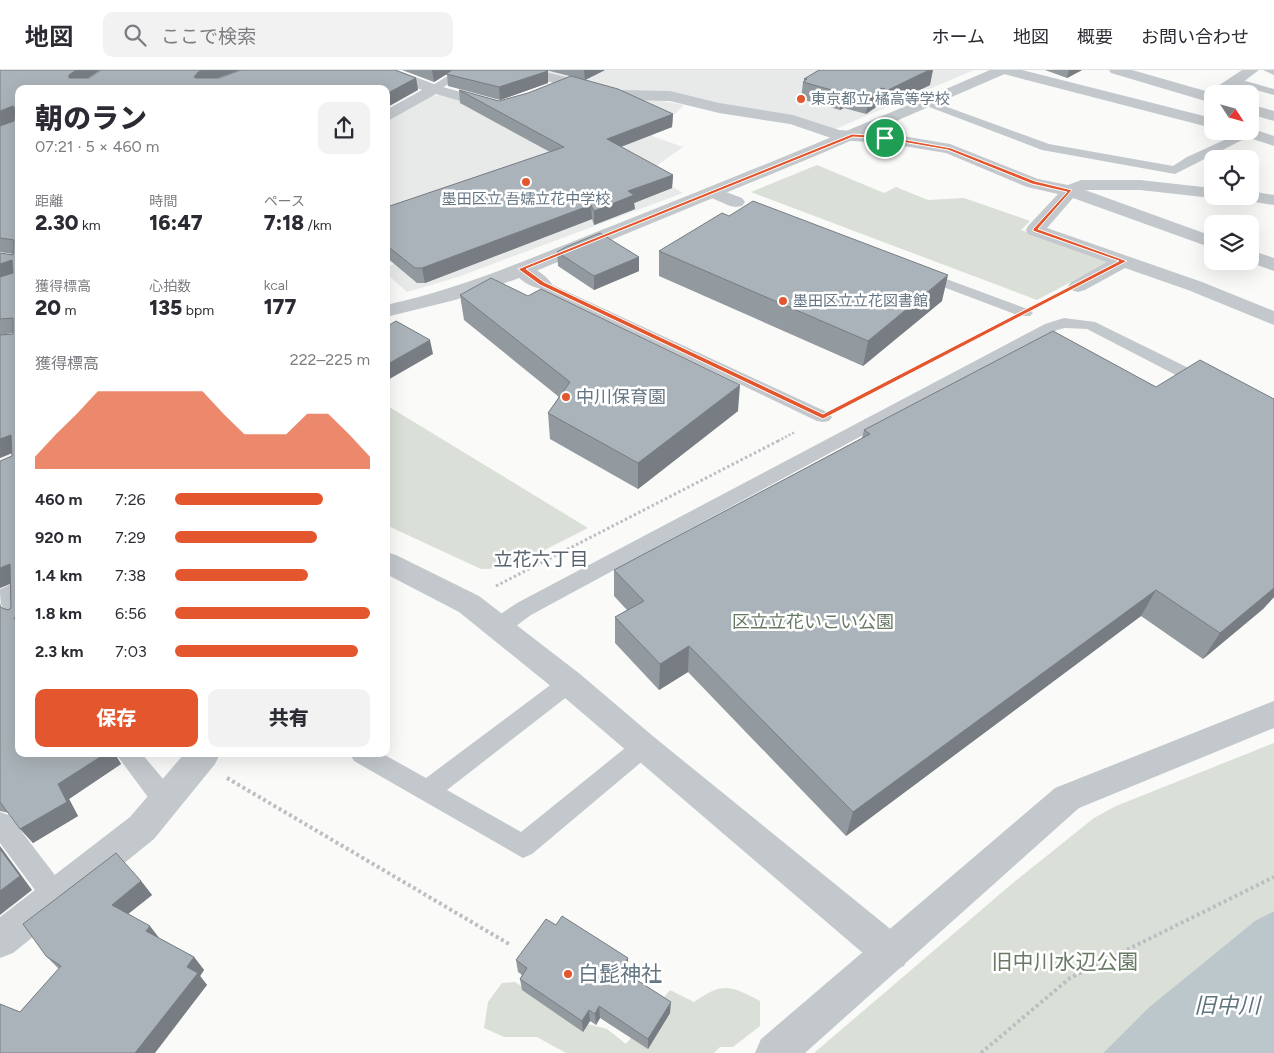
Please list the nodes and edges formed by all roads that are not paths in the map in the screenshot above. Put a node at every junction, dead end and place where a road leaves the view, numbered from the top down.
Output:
1 (383, 70) edge
2 (464, 70) edge
3 (521, 70) edge
4 (1004, 70) edge
5 (1116, 70) edge
6 (1252, 70) edge
7 (1268, 70) edge
8 (1274, 72) edge
9 (1235, 81) junction
10 (569, 83) junction
11 (1229, 85) edge
12 (434, 90) junction
13 (1274, 92) edge
14 (541, 94) edge
15 (1204, 94) edge
16 (1204, 102) edge
17 (928, 103) junction
18 (507, 105) edge
19 (1259, 112) edge
20 (390, 115) edge
21 (1183, 115) junction
22 (1274, 116) edge
23 (1204, 121) edge
24 (852, 136) junction
25 (1259, 137) edge
26 (1230, 140) edge
27 (1274, 142) edge
28 (1070, 191) junction
29 (1204, 191) edge
30 (714, 192) junction
31 (1259, 198) edge
32 (1274, 200) edge
33 (741, 204) dead end
34 (1204, 239) edge
35 (1259, 259) edge
36 (1124, 261) junction
37 (1274, 265) edge
38 (521, 269) junction
39 (910, 269) edge
40 (542, 284) joint
41 (1078, 286) dead end
42 (390, 310) edge
43 (1025, 313) dead end
44 (1274, 319) edge
45 (1222, 393) edge
46 (823, 417) road end
47 (392, 573) edge
48 (15, 590) edge
49 (15, 611) edge
50 (498, 627) junction
51 (569, 683) junction
52 (1274, 714) edge
53 (642, 747) junction
54 (130, 757) edge
55 (367, 757) edge
56 (215, 766) edge
57 (428, 792) junction
58 (165, 800) junction
59 (0, 823) edge
60 (55, 896) junction
61 (0, 940) edge
62 (891, 953) junction
63 (775, 1053) edge

1 - 12 street
2 - 12 lane
3 - 10 street
4 - 17 street
4 - 21 street
5 - 15 street
6 - 9 street
7 - 8 lane
9 - 11 street
9 - 13 lane
10 - 14 street
10 - 24 street
12 - 18 street
12 - 20 street
16 - 21 street
17 - 24 street
17 - 26 lane
19 - 22 street
21 - 23 street
24 - 28 street
24 - 30 street
25 - 27 street
28 - 29 street
28 - 34 street
28 - 36 street
30 - 33 street
30 - 38 street
31 - 32 street
35 - 37 street
36 - 41 street
36 - 44 street
38 - 40 street
38 - 42 street
39 - 43 lane
40 - 46 lane
45 - 50 lane
47 - 50 street
48 - 49 lane
50 - 51 street
51 - 53 street
51 - 57 lane
52 - 62 street
53 - 57 lane
53 - 62 street
54 - 58 lane
55 - 57 lane
56 - 58 street
58 - 60 street
59 - 60 lane
60 - 61 street
62 - 63 street

